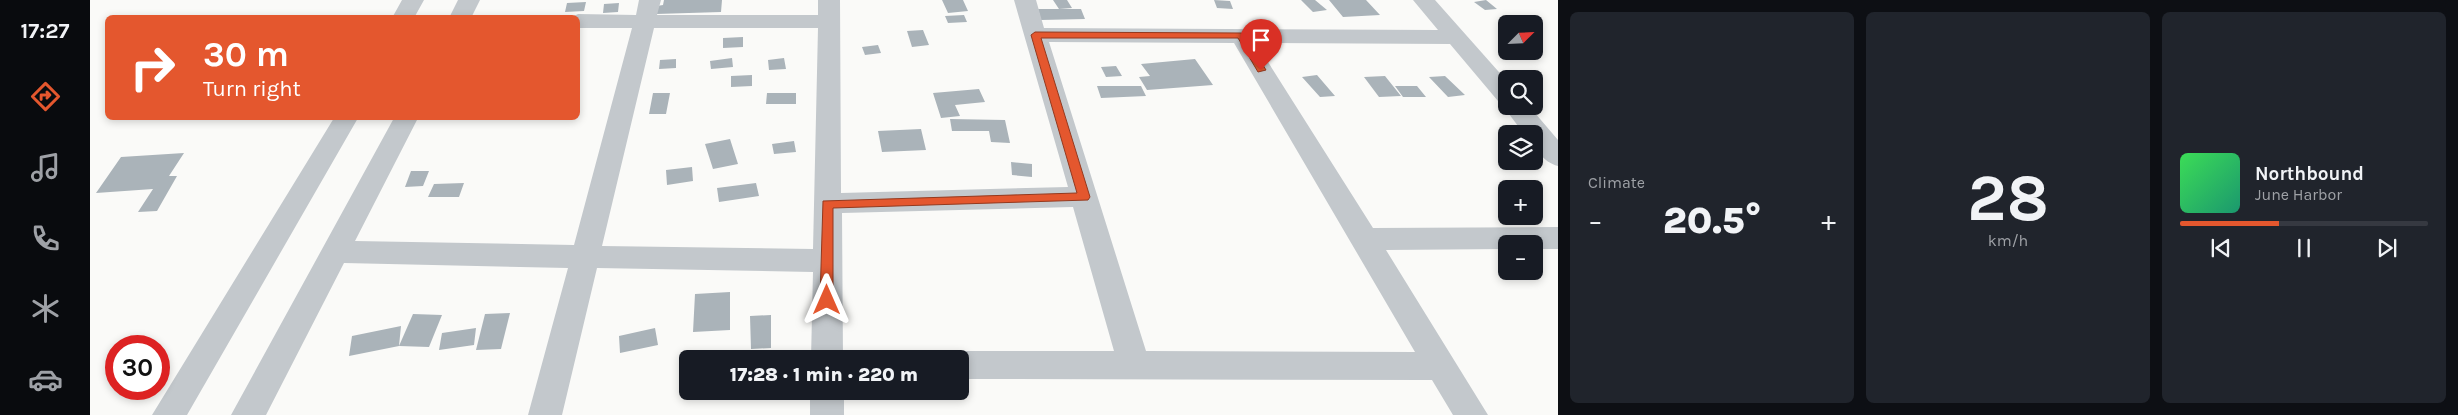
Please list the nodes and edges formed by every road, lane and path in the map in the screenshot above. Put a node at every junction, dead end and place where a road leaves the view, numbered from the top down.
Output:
1 (413, 0) edge
2 (469, 0) edge
3 (1025, 0) edge
4 (1424, 0) edge
5 (647, 11) edge
6 (829, 11) edge
7 (406, 15) edge
8 (462, 15) edge
9 (580, 21) edge
10 (1035, 35) junction
11 (1241, 36) junction
12 (1457, 37) junction
13 (1498, 86) edge
14 (1523, 115) edge
15 (345, 120) edge
16 (405, 120) edge
17 (1558, 157) edge
18 (1084, 197) junction
19 (827, 204) junction
20 (1558, 238) edge
21 (1364, 239) junction
22 (333, 252) junction
23 (584, 257) junction
24 (827, 261) junction
25 (827, 350) edge
26 (969, 365) edge
27 (1134, 365) junction
28 (1442, 366) junction
29 (827, 400) edge
30 (170, 415) edge
31 (248, 415) edge
32 (544, 415) edge
33 (827, 415) edge
34 (1471, 415) edge

1 - 7 street
2 - 8 street
3 - 10 street
4 - 12 street
5 - 6 street
5 - 9 street
5 - 23 street
6 - 19 street
10 - 11 street
10 - 18 street
11 - 12 street
11 - 21 street
12 - 13 street
14 - 17 street
15 - 30 street
16 - 22 street
18 - 19 street
18 - 27 street
19 - 24 street
20 - 21 street
21 - 28 street
22 - 23 street
22 - 31 street
23 - 24 street
23 - 32 street
24 - 25 street
26 - 27 street
27 - 28 street
28 - 34 street
29 - 33 street

